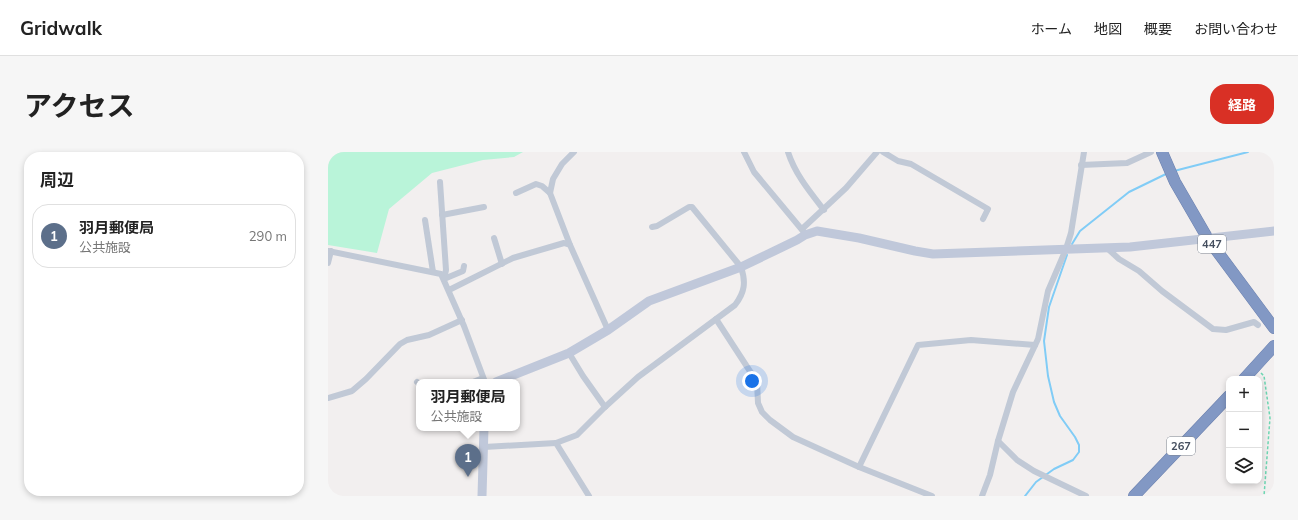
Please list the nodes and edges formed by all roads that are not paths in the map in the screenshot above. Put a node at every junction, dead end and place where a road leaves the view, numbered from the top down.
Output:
1 (574, 152) edge
2 (744, 152) edge
3 (788, 152) edge
4 (877, 152) edge
5 (883, 152) edge
6 (1084, 152) edge
7 (1151, 152) edge
8 (1162, 152) edge
9 (1081, 166) junction
10 (440, 182) dead end
11 (516, 193) dead end
12 (550, 193) junction
13 (484, 207) dead end
14 (824, 210) junction
15 (442, 215) junction
16 (983, 219) dead end
17 (426, 220) dead end
18 (652, 227) dead end
19 (1274, 231) edge
20 (804, 232) junction
21 (494, 238) dead end
22 (1208, 239) junction
23 (570, 245) junction
24 (1106, 248) junction
25 (1066, 249) junction
26 (330, 251) edge
27 (328, 263) edge
28 (502, 264) junction
29 (464, 266) dead end
30 (741, 267) junction
31 (433, 272) junction
32 (444, 279) junction
33 (449, 290) junction
34 (716, 319) junction
35 (462, 320) junction
36 (1258, 325) dead end
37 (1274, 328) edge
38 (608, 330) junction
39 (1035, 345) junction
40 (1274, 346) edge
41 (569, 353) junction
42 (1247, 376) edge
43 (484, 379) edge
44 (504, 379) edge
45 (328, 398) edge
46 (1226, 399) edge
47 (605, 407) junction
48 (484, 431) edge
49 (998, 442) junction
50 (556, 443) junction
51 (484, 447) junction
52 (859, 467) junction
53 (482, 496) edge
54 (589, 496) edge
55 (932, 496) edge
56 (982, 496) edge
57 (1086, 496) edge
58 (1134, 496) edge

1 - 12 street
2 - 20 street
3 - 14 street
4 - 14 street
5 - 16 street
6 - 9 street
7 - 9 street
8 - 22 highway, 447
9 - 25 street
10 - 15 street
11 - 12 street
12 - 23 street
13 - 15 street
14 - 20 street
15 - 32 street
17 - 31 street
18 - 30 street
19 - 22 street
20 - 25 street
20 - 30 street
21 - 28 street
22 - 24 street
22 - 37 highway, 447
23 - 28 street
23 - 38 street
24 - 25 street
24 - 36 street
25 - 39 street
26 - 27 street
26 - 31 street
28 - 33 street
29 - 32 street
30 - 34 street
30 - 38 street
31 - 32 street
32 - 33 street
33 - 35 street
34 - 47 street
34 - 52 street
35 - 43 street
35 - 45 street
38 - 41 street
39 - 49 street
39 - 52 street
40 - 42 highway
41 - 44 street
41 - 47 street
46 - 58 highway, 267
47 - 50 street
48 - 51 street
49 - 56 street
49 - 57 street
50 - 51 street
50 - 54 street
51 - 53 street
52 - 55 street

